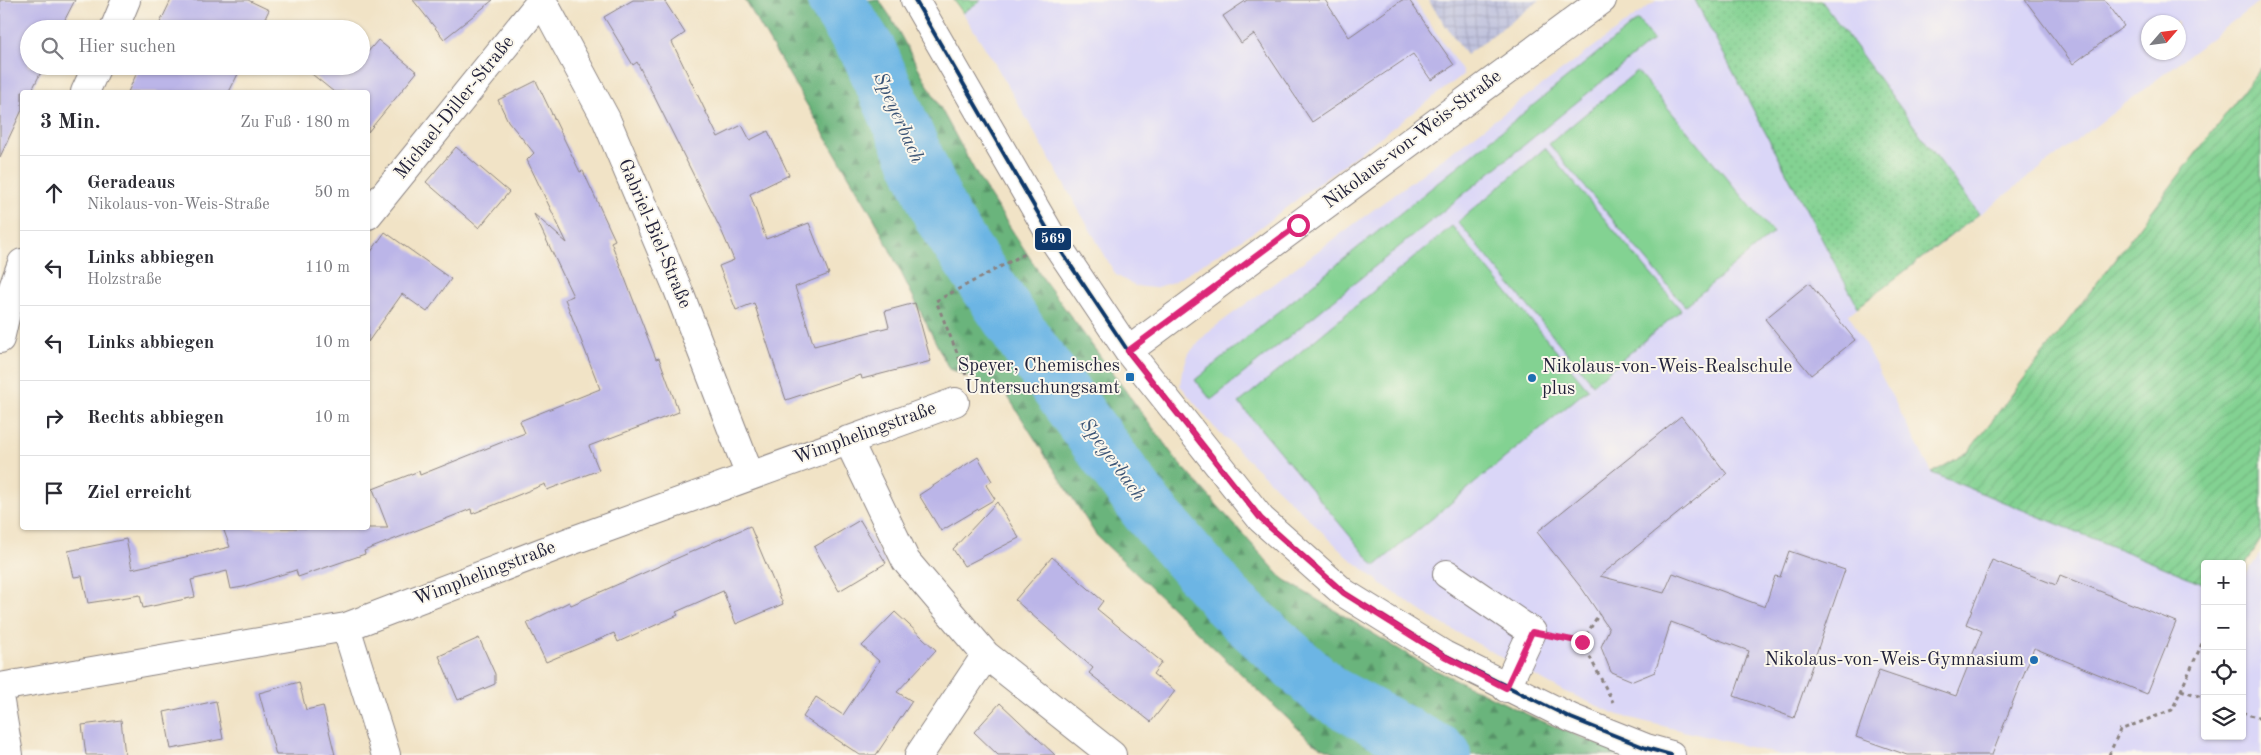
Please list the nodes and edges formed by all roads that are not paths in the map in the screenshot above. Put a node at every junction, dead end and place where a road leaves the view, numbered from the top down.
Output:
1 (126, 0) edge
2 (542, 0) edge
3 (915, 0) edge
4 (1602, 0) edge
5 (118, 20) edge
6 (93, 75) edge
7 (86, 90) edge
8 (370, 213) edge
9 (20, 274) edge
10 (16, 297) edge
11 (0, 340) edge
12 (1128, 351) junction
13 (955, 402) road end
14 (848, 440) junction
15 (750, 476) junction
16 (1447, 574) dead end
17 (346, 627) junction
18 (986, 655) junction
19 (0, 687) edge
20 (1506, 688) junction
21 (0, 702) edge
22 (9, 755) edge
23 (386, 755) edge
24 (919, 755) edge
25 (1112, 755) edge
26 (1671, 755) edge

1 - 5 street
2 - 8 street, Michael-Diller-Straße
2 - 15 street, Gabriel-Biel-Straße
3 - 12 street
4 - 12 street, Nikolaus-von-Weis-Straße
6 - 7 street
9 - 10 street
10 - 11 street
12 - 20 street
13 - 14 street, Wimphelingstraße
14 - 15 street, Wimphelingstraße
14 - 18 street
15 - 17 street, Wimphelingstraße
16 - 20 street
17 - 19 street, Wimphelingstraße
17 - 23 street
18 - 24 street
18 - 25 street
20 - 26 street
21 - 22 street

